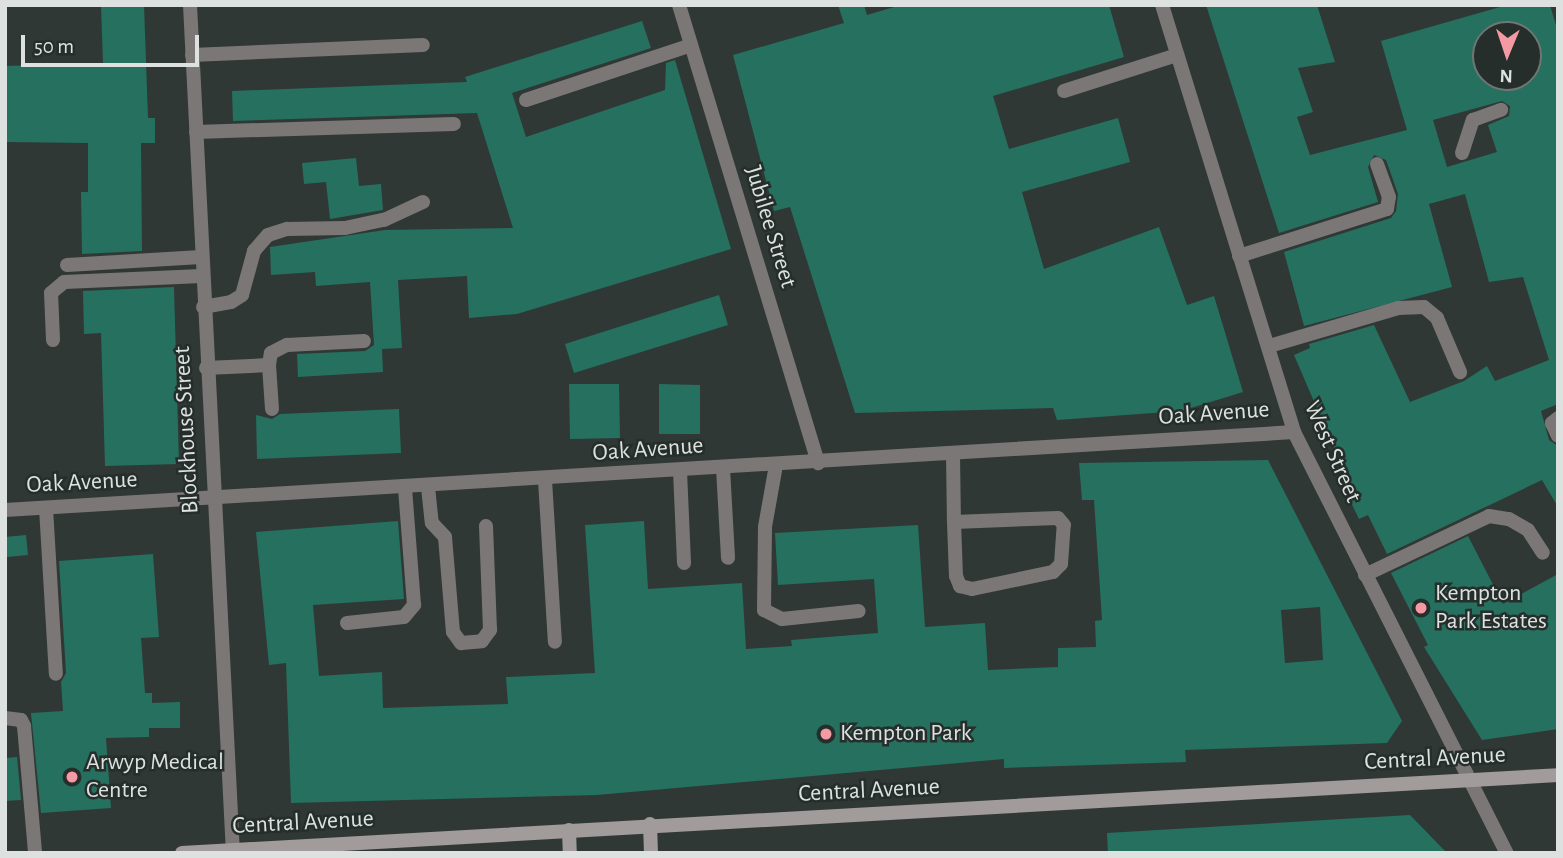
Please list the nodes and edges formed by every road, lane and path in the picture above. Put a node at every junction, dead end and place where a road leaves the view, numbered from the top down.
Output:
1 (190, 5) edge
2 (679, 5) edge
3 (1162, 5) edge
4 (423, 45) dead end
5 (691, 45) junction
6 (192, 55) junction
7 (1177, 55) junction
8 (1064, 91) dead end
9 (526, 100) dead end
10 (1501, 110) dead end
11 (454, 124) dead end
12 (196, 132) junction
13 (1462, 152) dead end
14 (1377, 164) dead end
15 (423, 202) dead end
16 (1239, 256) junction
17 (201, 257) junction
18 (67, 265) dead end
19 (202, 276) junction
20 (203, 307) junction
21 (53, 340) dead end
22 (364, 341) dead end
23 (1269, 346) junction
24 (268, 365) junction
25 (206, 368) junction
26 (1460, 372) dead end
27 (272, 409) dead end
28 (1558, 418) edge
29 (1294, 432) junction
30 (1558, 436) edge
31 (953, 454) junction
32 (818, 463) junction
33 (776, 466) junction
34 (723, 468) junction
35 (680, 471) junction
36 (545, 480) junction
37 (428, 486) junction
38 (405, 488) junction
39 (212, 500) junction
40 (46, 508) junction
41 (5, 510) edge
42 (954, 522) junction
43 (486, 526) dead end
44 (1543, 553) dead end
45 (728, 558) dead end
46 (684, 563) dead end
47 (1365, 575) junction
48 (859, 611) dead end
49 (347, 623) dead end
50 (555, 642) dead end
51 (56, 674) dead end
52 (5, 719) edge
53 (1558, 775) edge
54 (1468, 780) junction
55 (649, 824) junction
56 (569, 830) junction
57 (232, 851) edge
58 (36, 853) edge
59 (183, 853) edge
60 (570, 853) edge
61 (651, 853) edge
62 (1507, 853) edge

1 - 6 street, Blockhouse Street
2 - 5 street, Jubilee Street
3 - 7 street, West Street
4 - 6 street
5 - 9 street
5 - 32 street, Jubilee Street
6 - 12 street, Blockhouse Street
7 - 8 street
7 - 16 street, West Street
10 - 13 street
11 - 12 street
12 - 17 street, Blockhouse Street
14 - 16 street
15 - 20 street
16 - 23 street, West Street
17 - 18 street
17 - 19 street, Blockhouse Street
19 - 20 street, Blockhouse Street
19 - 21 street
20 - 25 street, Blockhouse Street
22 - 24 street
23 - 26 street
23 - 29 street, West Street
24 - 25 street
24 - 27 street
25 - 39 street, Blockhouse Street
28 - 30 street
29 - 31 street, Oak Avenue
29 - 47 street, West Street
31 - 32 street, Oak Avenue
31 - 42 street
32 - 33 street, Oak Avenue
33 - 34 street, Oak Avenue
33 - 48 street
34 - 35 street, Oak Avenue
34 - 45 street
35 - 36 street, Oak Avenue
35 - 46 street
36 - 37 street, Oak Avenue
36 - 50 street
37 - 38 street, Oak Avenue
37 - 43 street
38 - 39 street, Oak Avenue
38 - 49 street
39 - 40 street, Oak Avenue
39 - 57 street, Blockhouse Street
40 - 41 street, Oak Avenue
40 - 51 street
42 - 42 street
44 - 47 street
47 - 54 street, West Street
52 - 58 street
53 - 54 main road, Central Avenue
54 - 55 main road, Central Avenue
54 - 62 street, West Street
55 - 56 main road, Central Avenue
55 - 61 main road
56 - 57 main road, Central Avenue
56 - 60 main road
57 - 59 main road, Central Avenue

